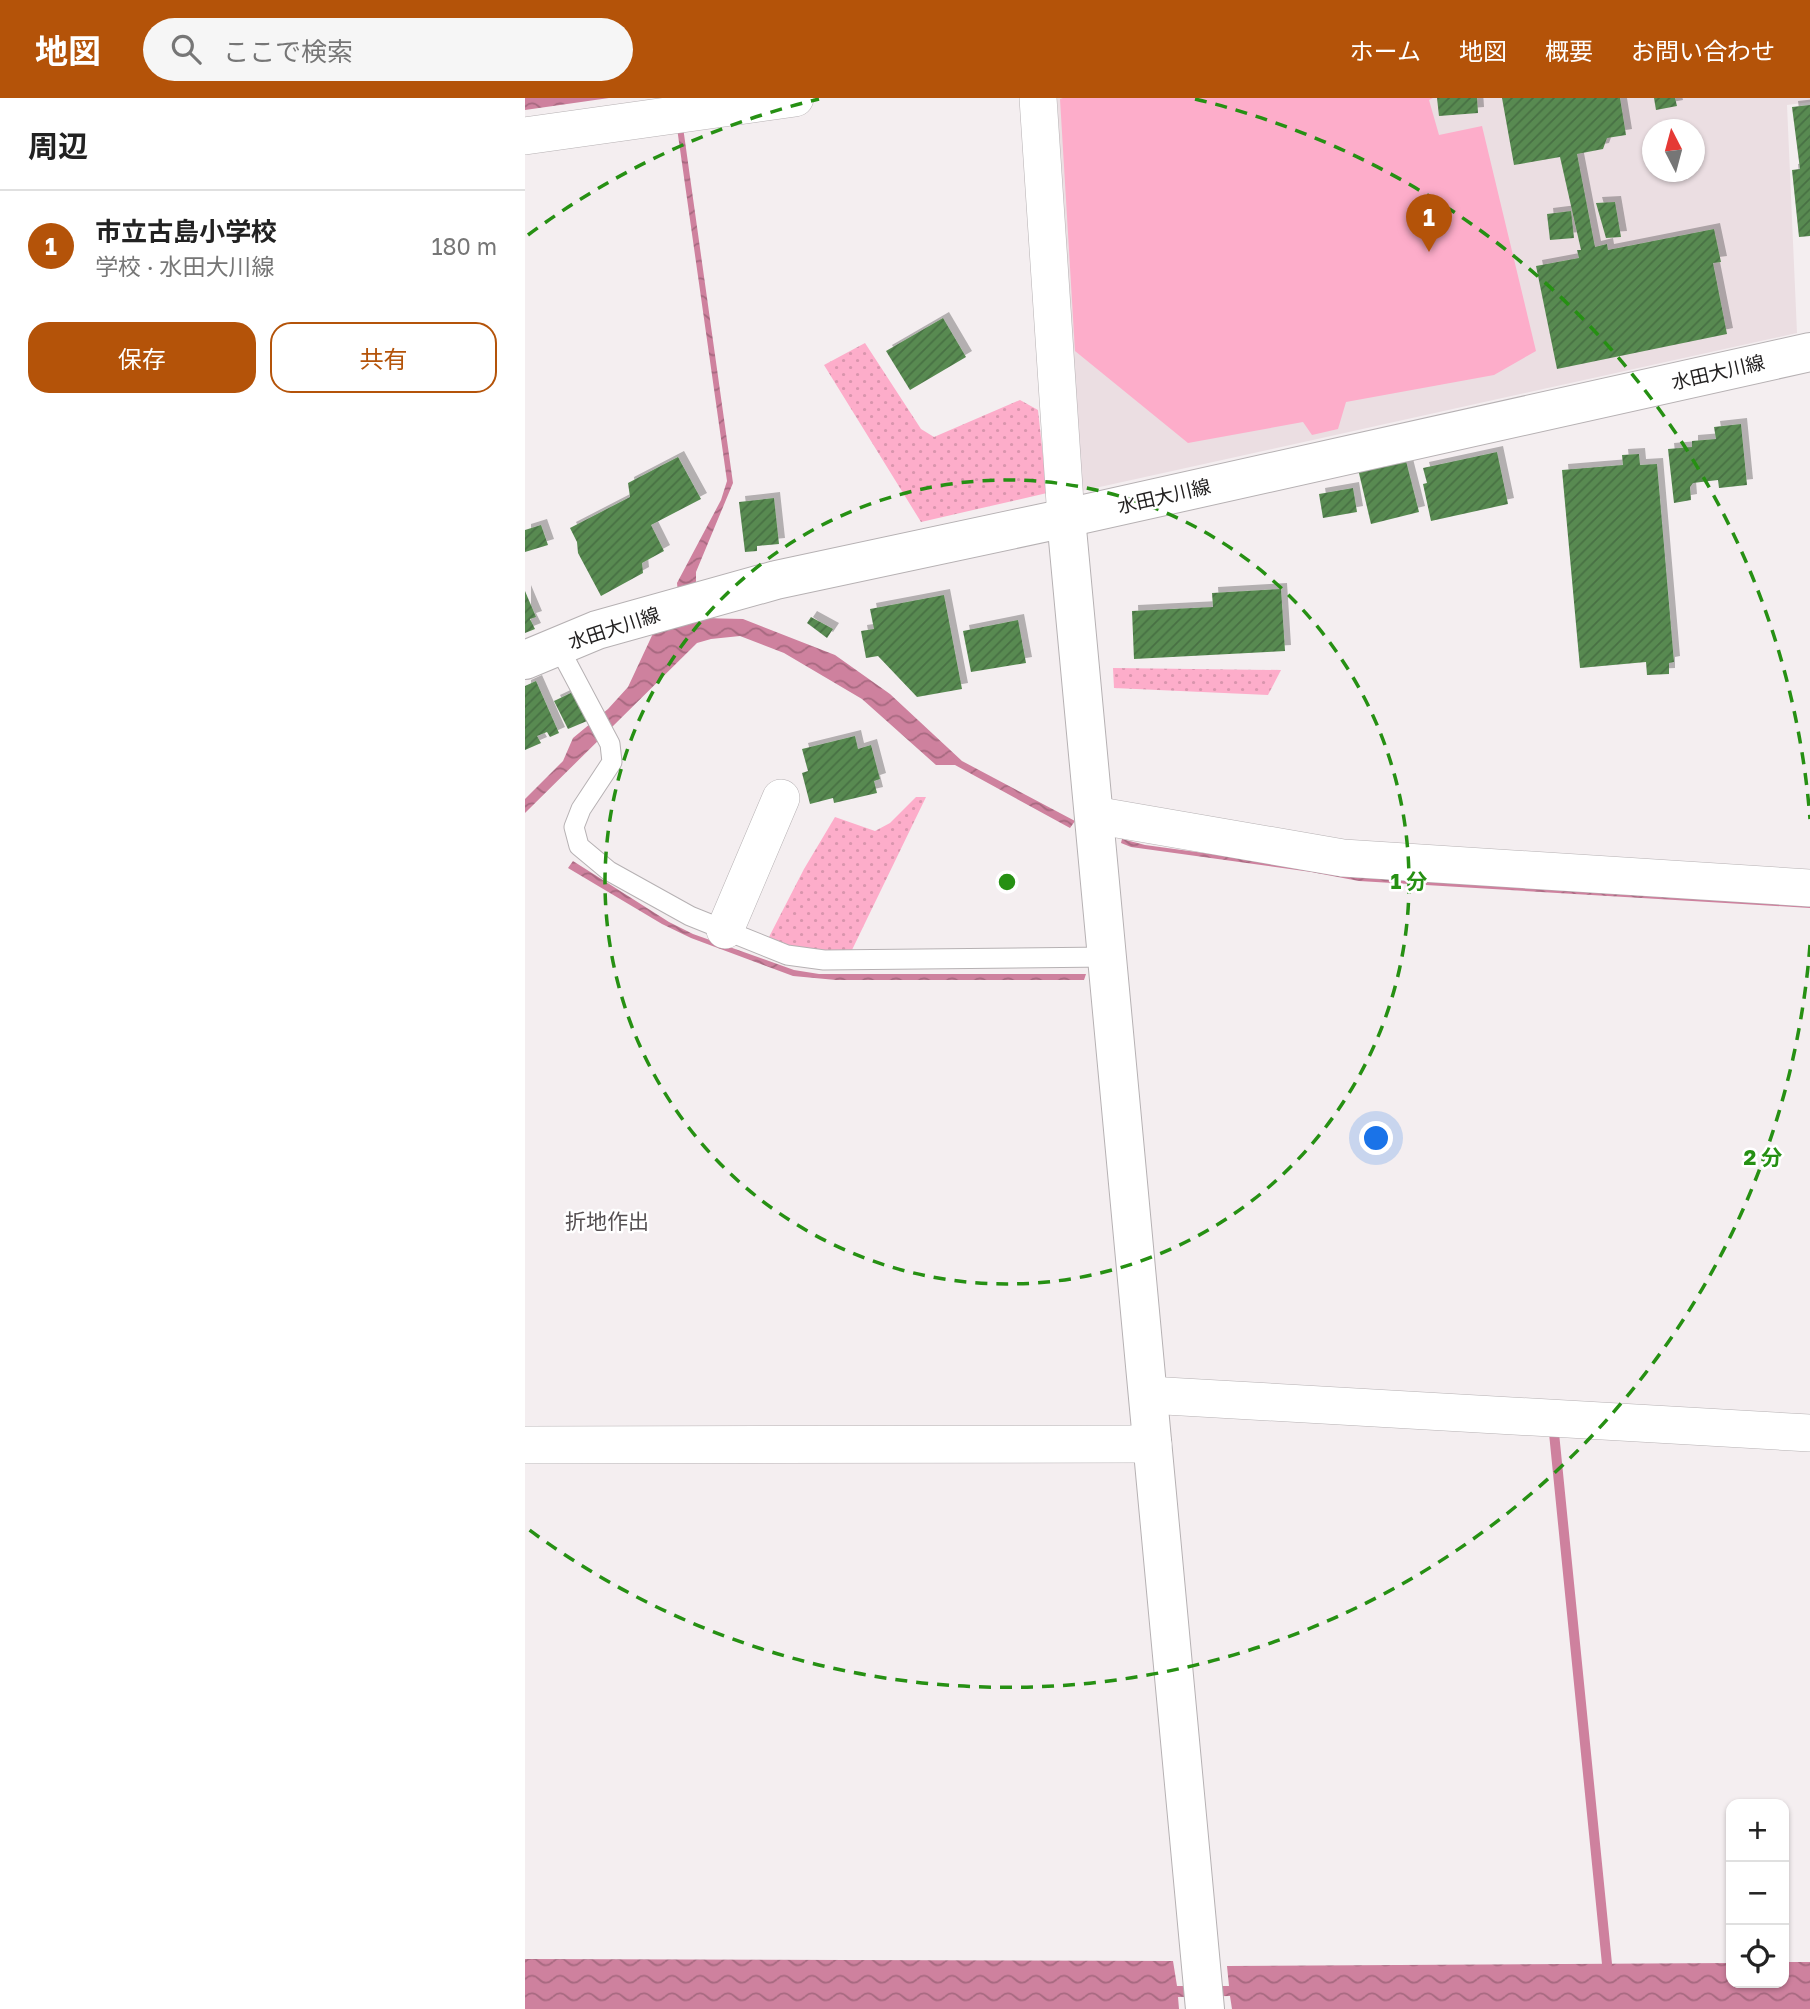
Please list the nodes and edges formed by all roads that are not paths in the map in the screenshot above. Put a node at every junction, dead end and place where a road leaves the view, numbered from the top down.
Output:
1 (795, 98) edge
2 (1038, 98) edge
3 (525, 136) edge
4 (1810, 352) edge
5 (1066, 518) junction
6 (541, 653) edge
7 (781, 798) dead end
8 (1094, 815) junction
9 (1810, 888) edge
10 (725, 930) junction
11 (1107, 957) junction
12 (1148, 1395) junction
13 (1810, 1433) edge
14 (1153, 1444) junction
15 (525, 1445) edge
16 (1205, 2009) edge

1 - 3 street
2 - 5 street
4 - 5 street, 水田大川線
5 - 6 street, 水田大川線
5 - 8 street
6 - 10 lane
7 - 10 street
8 - 9 street
8 - 11 street
10 - 11 lane
11 - 12 street
12 - 13 street
12 - 14 street
14 - 15 street
14 - 16 street

